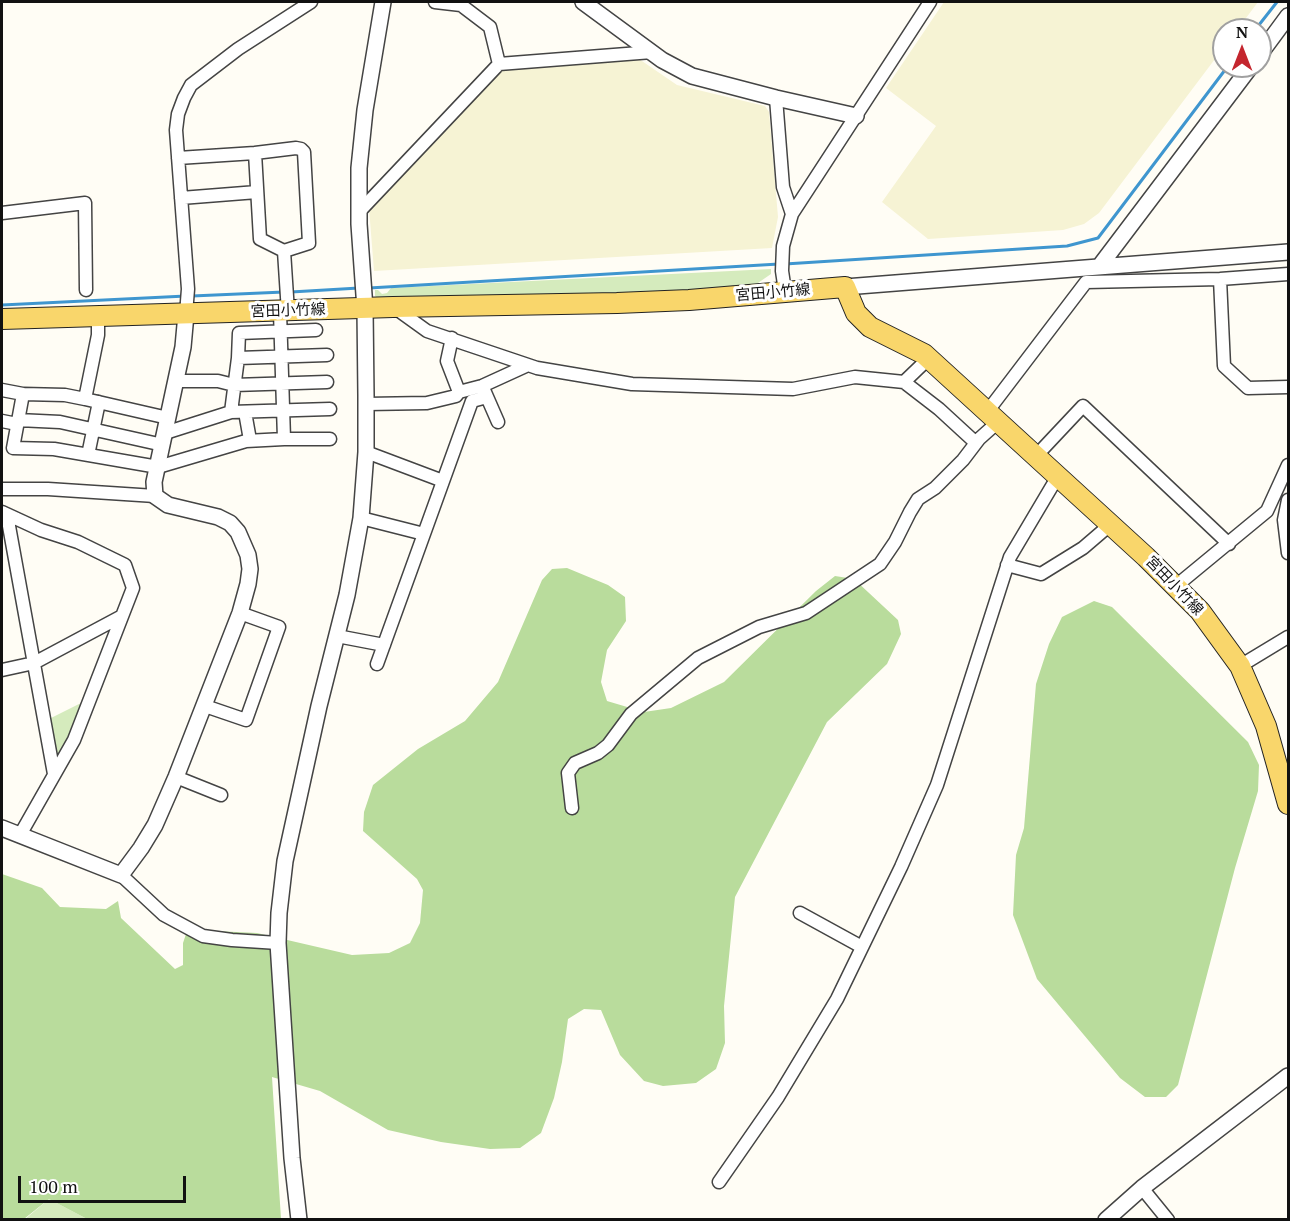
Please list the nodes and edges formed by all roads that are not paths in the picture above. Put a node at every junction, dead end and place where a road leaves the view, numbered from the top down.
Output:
1 (311, 2) edge
2 (383, 2) edge
3 (435, 2) edge
4 (583, 2) edge
5 (930, 2) edge
6 (1288, 16) edge
7 (1272, 38) edge
8 (652, 52) junction
9 (499, 64) junction
10 (1242, 78) edge
11 (776, 98) junction
12 (856, 116) junction
13 (255, 153) junction
14 (178, 158) junction
15 (257, 192) junction
16 (181, 198) junction
17 (2, 213) edge
18 (358, 213) junction
19 (792, 214) junction
20 (284, 252) junction
21 (1288, 252) edge
22 (1099, 267) junction
23 (1288, 274) edge
24 (1220, 279) junction
25 (845, 287) junction
26 (86, 290) dead end
27 (785, 291) junction
28 (188, 301) junction
29 (284, 307) junction
30 (393, 307) junction
31 (365, 309) junction
32 (98, 317) junction
33 (2, 320) edge
34 (316, 330) dead end
35 (452, 338) junction
36 (327, 355) dead end
37 (281, 356) junction
38 (238, 358) junction
39 (929, 358) junction
40 (528, 364) junction
41 (177, 381) junction
42 (327, 382) dead end
43 (904, 382) junction
44 (282, 384) junction
45 (234, 385) junction
46 (1288, 387) edge
47 (2, 390) edge
48 (459, 392) junction
49 (485, 392) junction
50 (23, 394) junction
51 (85, 399) junction
52 (99, 402) junction
53 (366, 404) junction
54 (330, 410) dead end
55 (283, 411) junction
56 (231, 412) junction
57 (245, 412) junction
58 (992, 417) junction
59 (2, 421) edge
60 (18, 422) junction
61 (498, 422) dead end
62 (93, 429) junction
63 (165, 432) junction
64 (284, 439) junction
65 (330, 439) dead end
66 (250, 440) junction
67 (976, 443) junction
68 (7, 448) edge
69 (366, 452) junction
70 (88, 455) junction
71 (1036, 456) junction
72 (1288, 465) edge
73 (158, 467) junction
74 (1058, 476) junction
75 (443, 481) junction
76 (2, 489) edge
77 (155, 496) junction
78 (1288, 501) edge
79 (1271, 505) junction
80 (4, 514) edge
81 (361, 518) junction
82 (1111, 524) junction
83 (424, 534) junction
84 (1229, 544) junction
85 (1288, 553) edge
86 (1007, 565) junction
87 (1176, 586) junction
88 (240, 613) junction
89 (122, 616) junction
90 (337, 636) junction
91 (1288, 637) edge
92 (384, 645) junction
93 (34, 663) junction
94 (377, 664) dead end
95 (1240, 666) junction
96 (2, 670) edge
97 (205, 706) junction
98 (54, 774) junction
99 (176, 777) junction
100 (221, 795) dead end
101 (1288, 804) edge
102 (572, 808) dead end
103 (2, 828) edge
104 (20, 835) junction
105 (121, 874) junction
106 (800, 913) dead end
107 (278, 943) junction
108 (862, 948) junction
109 (1288, 1076) edge
110 (719, 1182) dead end
111 (1142, 1188) junction
112 (1111, 1218) edge
113 (298, 1220) edge
114 (1168, 1220) edge

1 - 14 street
2 - 18 street
3 - 9 street
4 - 8 street
5 - 12 street
6 - 7 street
8 - 9 street
8 - 11 street
9 - 18 street
10 - 22 street
11 - 12 street
11 - 19 street
12 - 19 street
13 - 14 street
13 - 15 street
13 - 20 street
14 - 16 street
15 - 16 street
15 - 20 street
16 - 28 street
17 - 26 street
18 - 31 street
19 - 27 street
20 - 29 street
21 - 22 street
22 - 25 street
23 - 24 street
24 - 46 street
24 - 58 street
25 - 27 main road, 宮田小竹線
25 - 39 main road, 宮田小竹線
27 - 30 main road, 宮田小竹線
28 - 29 main road, 宮田小竹線
28 - 32 main road, 宮田小竹線
28 - 41 street
29 - 31 main road, 宮田小竹線
29 - 34 street
29 - 37 street
29 - 38 street
30 - 31 main road, 宮田小竹線
30 - 35 street
31 - 53 street
32 - 33 main road, 宮田小竹線
32 - 51 street
35 - 40 street
35 - 48 street
36 - 37 street
37 - 38 street
37 - 44 street
38 - 45 street
39 - 43 street
39 - 58 main road, 宮田小竹線
40 - 43 street
40 - 49 street
41 - 45 street
41 - 63 street
42 - 44 street
43 - 67 street
44 - 45 street
44 - 55 street
45 - 56 street
47 - 50 street
48 - 49 street
48 - 53 street
49 - 61 street
49 - 75 street
50 - 51 street
50 - 60 street
51 - 52 street
52 - 62 street
52 - 63 street
53 - 69 street
54 - 55 street
55 - 57 street
55 - 64 street
56 - 57 street
56 - 63 street
57 - 66 street
58 - 67 street
58 - 71 main road, 宮田小竹線
59 - 60 street
60 - 62 street
60 - 68 street
62 - 63 street
62 - 70 street
63 - 73 street
64 - 65 street
64 - 66 street
66 - 73 street
67 - 102 street
68 - 70 street
69 - 75 street
69 - 81 street
70 - 73 street
71 - 74 main road, 宮田小竹線
71 - 84 street
72 - 79 street
73 - 77 street
74 - 82 main road, 宮田小竹線
74 - 86 street
75 - 83 street
76 - 77 street
77 - 88 street
78 - 79 street
78 - 85 street
79 - 84 street
80 - 89 street
80 - 93 street
81 - 83 street
81 - 90 street
82 - 86 street
82 - 87 main road, 宮田小竹線
83 - 92 street
84 - 87 street
86 - 108 street
87 - 95 main road, 宮田小竹線
88 - 97 street
88 - 97 street
89 - 93 street
89 - 98 street
90 - 92 street
90 - 107 street
91 - 95 street
92 - 94 street
93 - 96 street
93 - 98 street
95 - 101 main road, 宮田小竹線
97 - 99 street
98 - 104 street
99 - 100 street
99 - 105 street
103 - 104 street
104 - 105 street
105 - 107 street
106 - 108 street
107 - 113 street
108 - 110 street
109 - 111 street
111 - 112 street
111 - 114 street

